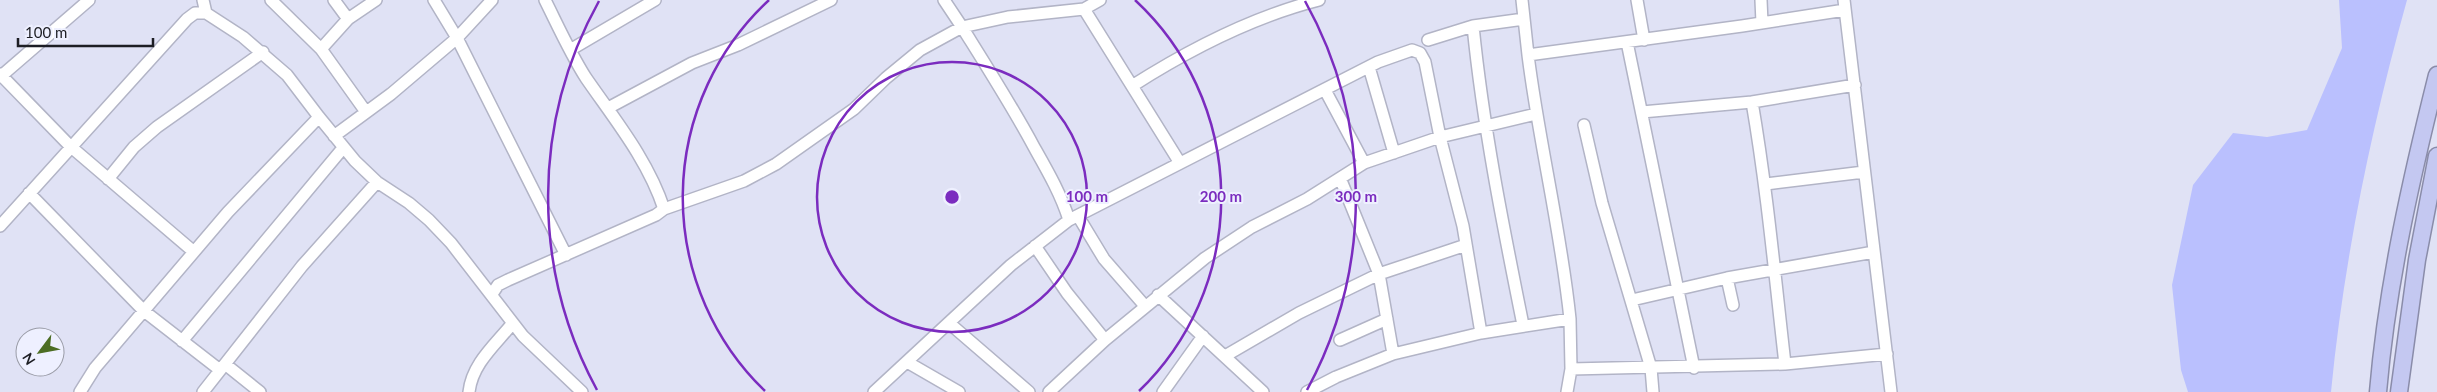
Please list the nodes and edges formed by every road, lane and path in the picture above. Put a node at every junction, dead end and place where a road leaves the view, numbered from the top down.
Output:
1 (89, 0) edge
2 (203, 0) edge
3 (271, 0) edge
4 (334, 0) edge
5 (376, 0) edge
6 (434, 0) edge
7 (492, 0) edge
8 (545, 0) edge
9 (655, 0) edge
10 (831, 0) edge
11 (944, 0) edge
12 (1100, 0) edge
13 (1319, 0) edge
14 (1522, 0) edge
15 (1638, 0) edge
16 (1761, 0) edge
17 (1845, 5) edge
18 (1084, 9) junction
19 (206, 13) junction
20 (1524, 18) junction
21 (348, 19) junction
22 (1762, 23) junction
23 (1473, 26) junction
24 (962, 27) junction
25 (457, 38) junction
26 (1428, 40) dead end
27 (1644, 40) junction
28 (1627, 42) junction
29 (320, 49) junction
30 (570, 50) junction
31 (262, 52) junction
32 (1528, 55) junction
33 (1369, 67) junction
34 (2437, 75) edge
35 (0, 76) edge
36 (1855, 85) junction
37 (1132, 86) junction
38 (1325, 90) junction
39 (1752, 102) junction
40 (608, 108) junction
41 (366, 112) junction
42 (1642, 112) junction
43 (1536, 114) junction
44 (318, 117) junction
45 (1584, 124) dead end
46 (1488, 126) junction
47 (334, 136) junction
48 (1440, 137) junction
49 (70, 146) junction
50 (344, 148) junction
51 (1394, 153) junction
52 (2437, 156) edge
53 (1180, 163) junction
54 (1364, 163) junction
55 (1864, 172) junction
56 (1340, 178) junction
57 (108, 179) junction
58 (377, 182) junction
59 (1766, 184) junction
60 (29, 193) junction
61 (664, 209) junction
62 (1074, 218) junction
63 (0, 226) edge
64 (1466, 245) junction
65 (1035, 246) junction
66 (194, 252) junction
67 (1874, 252) junction
68 (566, 255) junction
69 (1773, 269) junction
70 (1379, 274) junction
71 (1727, 278) junction
72 (1679, 288) junction
73 (492, 294) junction
74 (1158, 296) junction
75 (1632, 300) junction
76 (1733, 305) dead end
77 (1145, 306) junction
78 (144, 311) junction
79 (1387, 319) junction
80 (1570, 319) junction
81 (949, 323) junction
82 (512, 324) junction
83 (1523, 325) junction
84 (1481, 333) junction
85 (1203, 336) junction
86 (1105, 340) junction
87 (1340, 340) dead end
88 (182, 341) junction
89 (1393, 354) junction
90 (1887, 354) junction
91 (1225, 356) junction
92 (908, 362) junction
93 (1785, 364) junction
94 (222, 367) junction
95 (1651, 368) junction
96 (1694, 368) junction
97 (1571, 369) junction
98 (80, 392) edge
99 (204, 392) edge
100 (260, 392) edge
101 (469, 392) edge
102 (582, 392) edge
103 (874, 392) edge
104 (959, 392) edge
105 (1029, 392) edge
106 (1049, 392) edge
107 (1163, 392) edge
108 (1263, 392) edge
109 (1307, 392) edge
110 (1567, 392) edge
111 (1653, 392) edge
112 (1891, 392) edge
113 (2378, 392) edge
114 (2399, 392) edge

1 - 35 street
2 - 19 street
3 - 29 street
4 - 21 street
5 - 21 street
6 - 25 street
7 - 25 street
8 - 30 street
9 - 30 street
10 - 40 street
11 - 24 street
12 - 18 street
13 - 37 street
14 - 20 street
15 - 27 street
16 - 22 street
17 - 22 street
17 - 36 street
18 - 24 street
18 - 37 street
19 - 31 street
19 - 49 street
20 - 23 street
20 - 32 street
21 - 29 street
22 - 27 street
23 - 26 street
23 - 46 street
24 - 61 street
24 - 62 street
25 - 41 street
25 - 68 street
27 - 28 street
28 - 32 street
28 - 42 street
29 - 41 street
30 - 40 street
31 - 44 street
31 - 57 street
32 - 43 street
33 - 38 street
33 - 48 street
33 - 51 street
34 - 113 highway
35 - 49 street
36 - 39 street
36 - 55 street
37 - 53 street
38 - 53 street
38 - 54 street
39 - 42 street
39 - 59 street
40 - 61 street
41 - 47 street
42 - 72 street
43 - 46 street
43 - 80 street
44 - 47 street
44 - 66 street
45 - 75 street
46 - 48 street
46 - 83 street
47 - 50 street
48 - 51 street
48 - 64 street
49 - 57 street
49 - 60 street
50 - 58 street
50 - 88 street
51 - 54 street
52 - 114 highway
53 - 62 street
54 - 56 street
55 - 59 street
55 - 67 street
56 - 70 street
56 - 74 street
57 - 66 street
58 - 73 street
58 - 94 street
59 - 69 street
60 - 63 street
60 - 78 street
61 - 68 street
62 - 65 street
62 - 77 street
64 - 70 street
64 - 84 street
65 - 81 street
65 - 86 street
66 - 78 street
67 - 69 street
67 - 90 street
68 - 73 street
69 - 71 street
69 - 93 street
70 - 79 street
70 - 91 street
71 - 72 street
71 - 76 street
72 - 75 street
72 - 96 street
73 - 82 street
74 - 77 street
74 - 85 street
75 - 95 street
77 - 86 street
78 - 88 street
78 - 98 street
79 - 87 street
79 - 89 street
80 - 83 street
80 - 97 street
81 - 92 street
81 - 105 street
82 - 101 street
82 - 102 street
83 - 84 street
84 - 89 street
85 - 91 street
85 - 107 street
86 - 106 street
88 - 94 street
89 - 109 street
90 - 93 street
90 - 112 street
91 - 108 street
92 - 103 street
92 - 104 street
93 - 96 street
94 - 99 street
94 - 100 street
95 - 96 street
95 - 97 street
95 - 111 street
97 - 110 street

